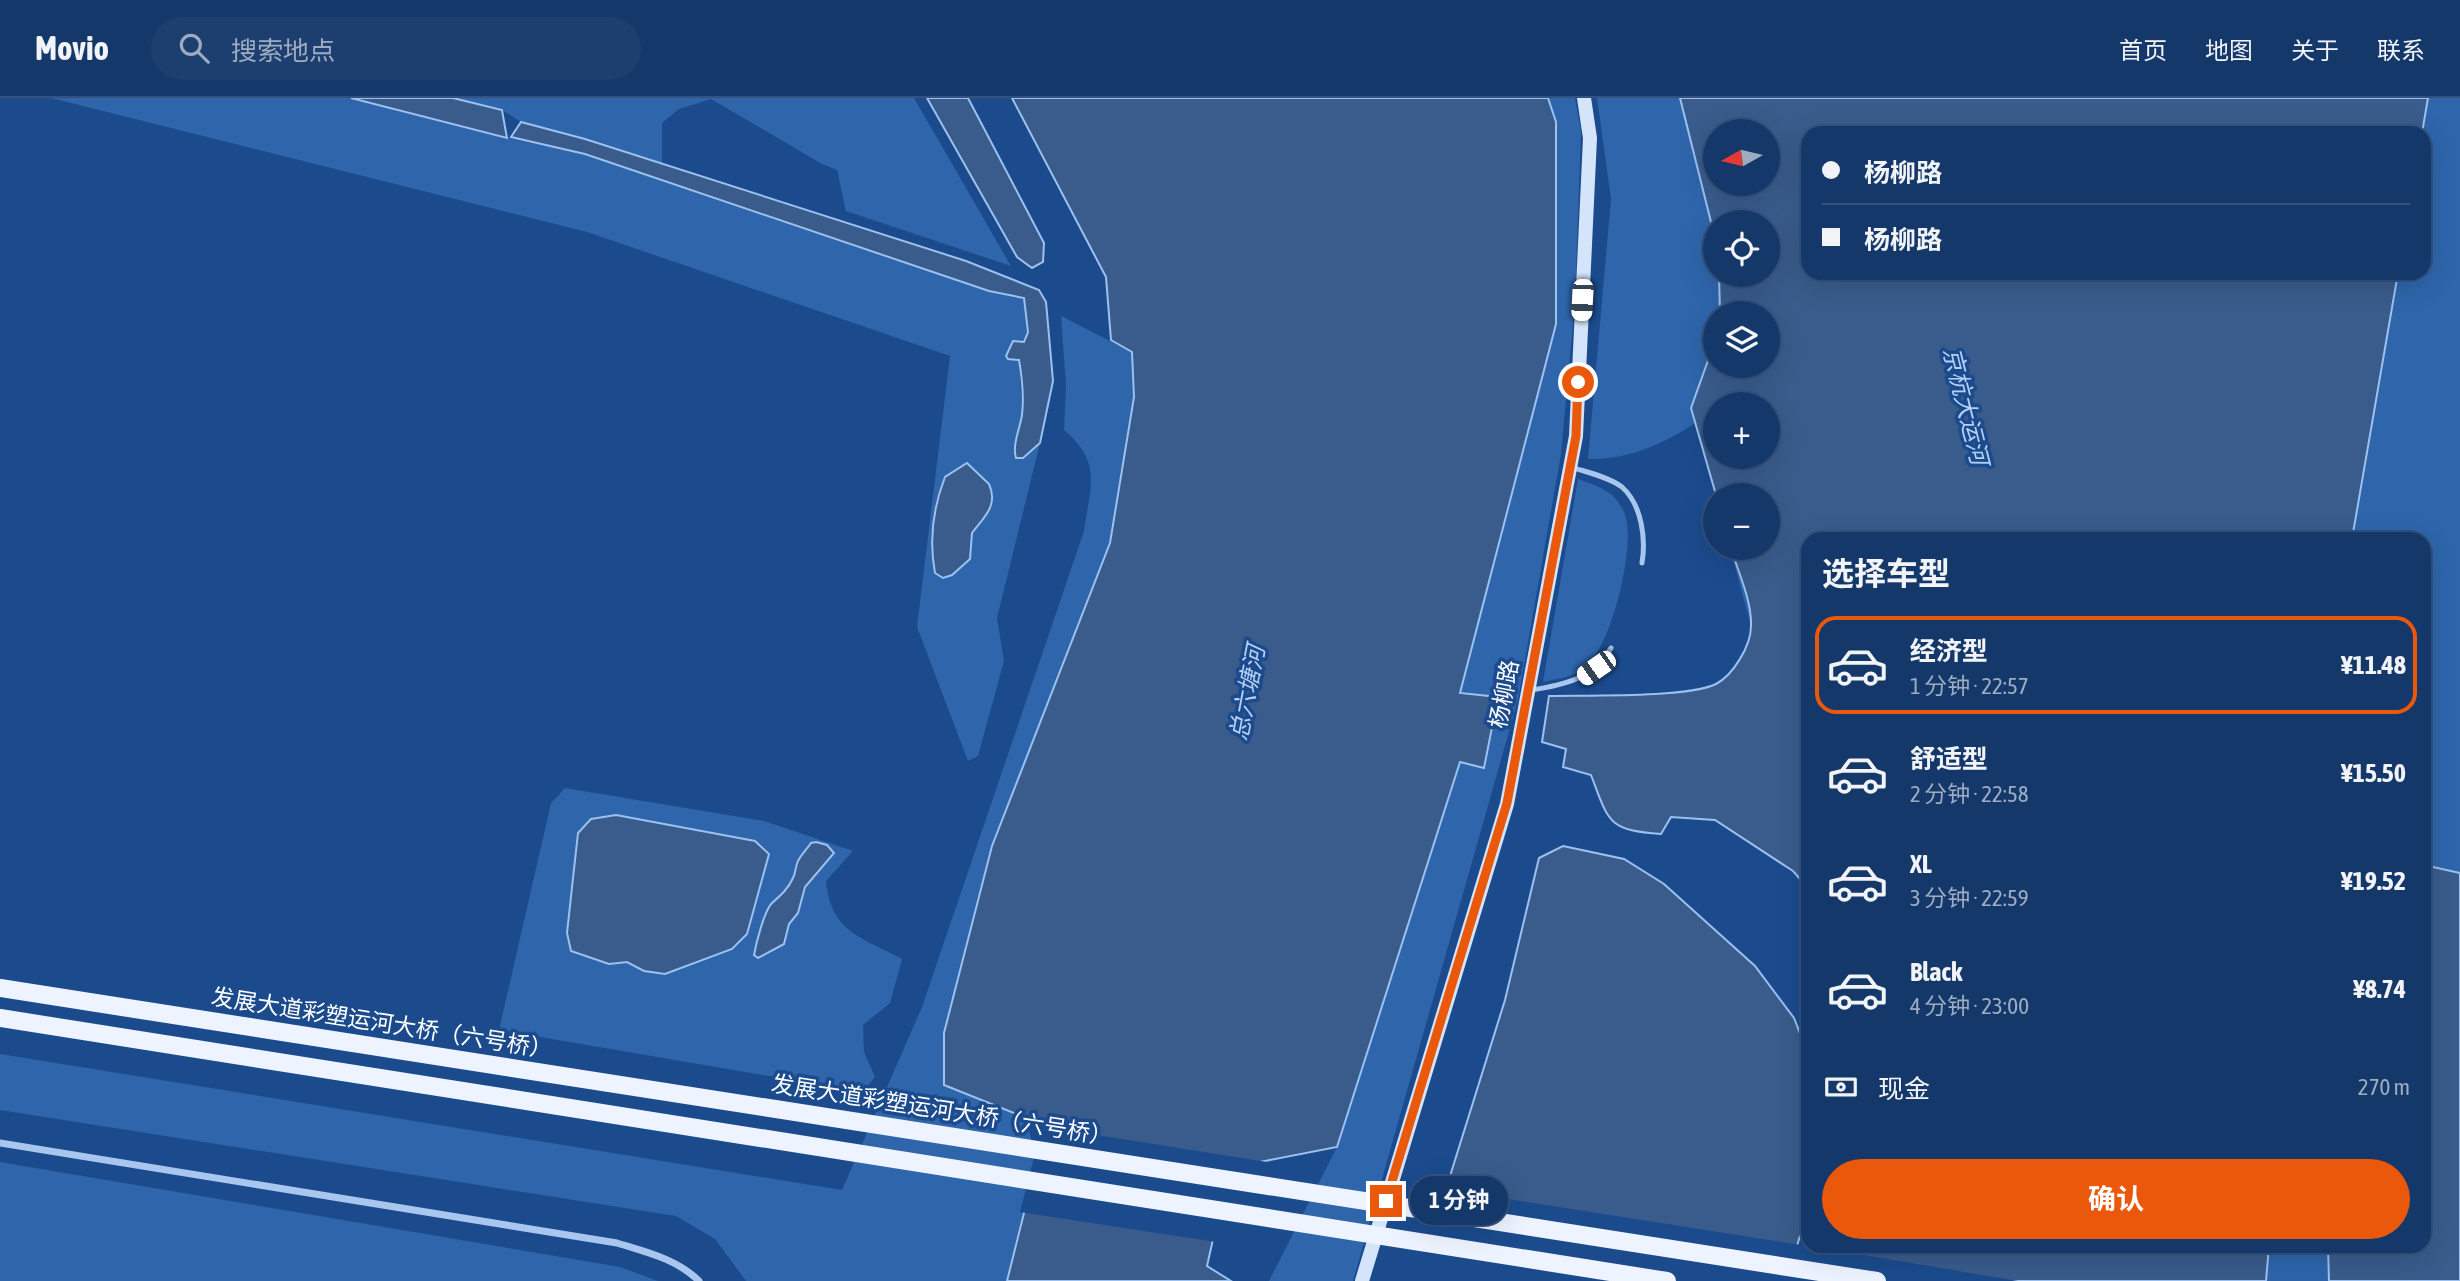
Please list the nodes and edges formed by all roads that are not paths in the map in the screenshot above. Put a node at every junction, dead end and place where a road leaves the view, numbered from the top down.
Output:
1 (1584, 98) edge
2 (1570, 466) junction
3 (1642, 563) dead end
4 (1611, 648) dead end
5 (1528, 691) junction
6 (0, 988) edge
7 (0, 1018) edge
8 (0, 1143) edge
9 (699, 1281) edge
10 (1362, 1281) edge
11 (1667, 1281) edge
12 (1877, 1281) edge

1 - 2 street, 杨柳路
2 - 3 lane
2 - 5 street, 杨柳路
4 - 5 lane
5 - 10 street, 杨柳路
6 - 12 main road, 发展大道彩塑运河大桥（六号桥）, bridge
7 - 11 main road, bridge
8 - 9 street

